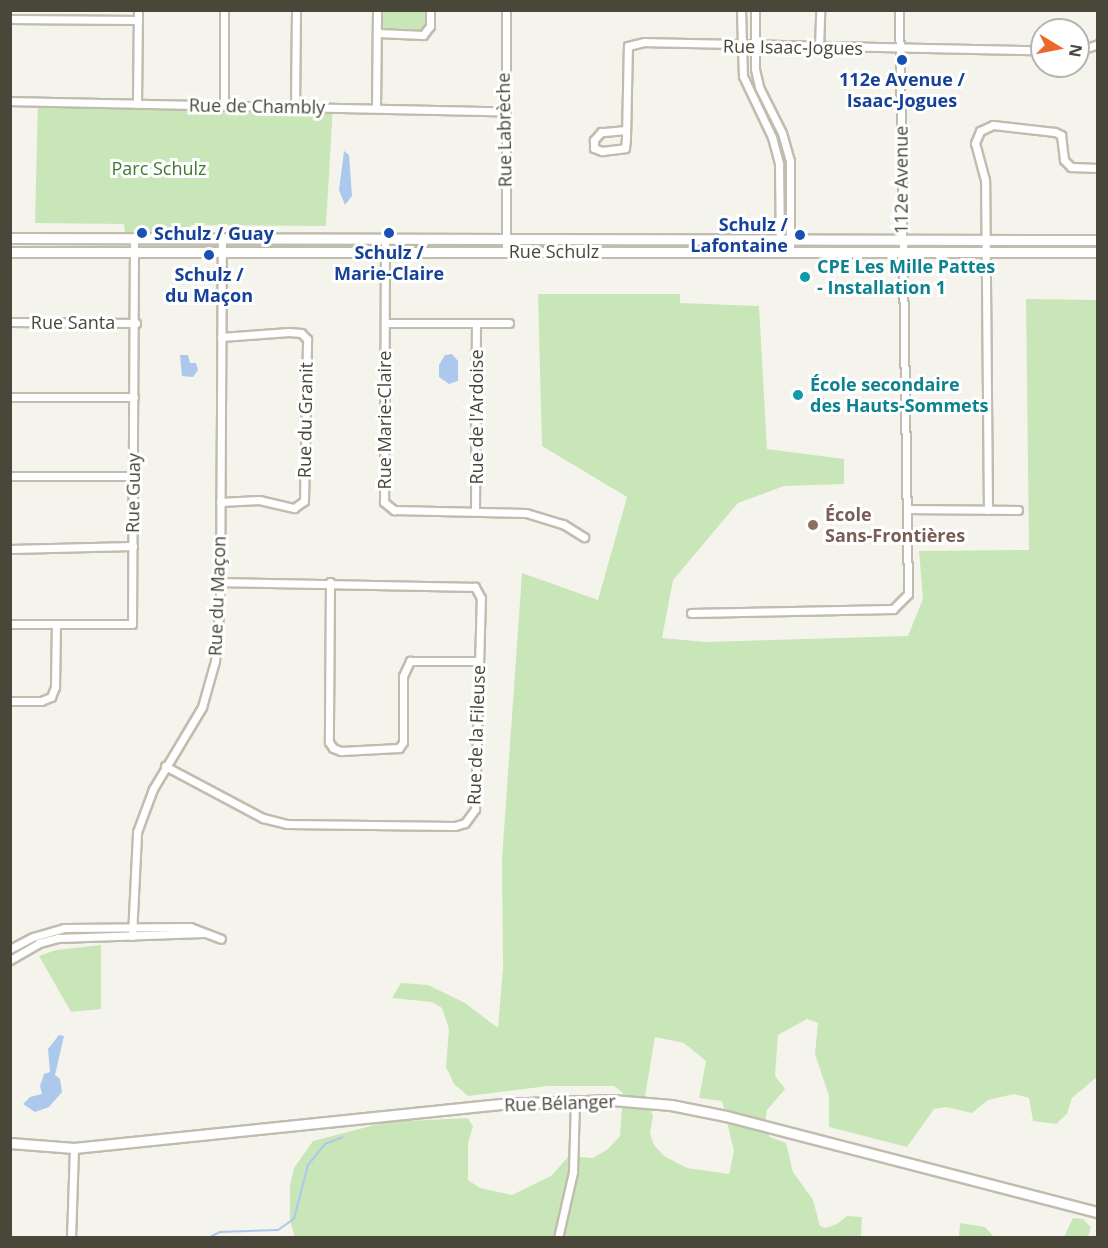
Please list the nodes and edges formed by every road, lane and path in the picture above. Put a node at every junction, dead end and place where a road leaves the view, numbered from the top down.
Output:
1 (138, 10) edge
2 (224, 10) edge
3 (296, 10) edge
4 (378, 10) edge
5 (430, 10) edge
6 (506, 10) edge
7 (741, 10) edge
8 (755, 10) edge
9 (820, 10) edge
10 (899, 10) edge
11 (10, 19) edge
12 (138, 20) junction
13 (377, 33) junction
14 (741, 47) junction
15 (755, 47) junction
16 (819, 47) junction
17 (900, 49) junction
18 (1030, 50) edge
19 (10, 101) edge
20 (136, 104) junction
21 (224, 105) junction
22 (295, 107) junction
23 (376, 108) junction
24 (504, 111) junction
25 (626, 130) junction
26 (1098, 168) edge
27 (222, 237) junction
28 (294, 237) junction
29 (10, 238) edge
30 (385, 238) junction
31 (506, 238) junction
32 (32, 239) junction
33 (135, 239) junction
34 (987, 239) junction
35 (1098, 240) edge
36 (848, 241) junction
37 (901, 241) junction
38 (785, 247) junction
39 (506, 250) junction
40 (222, 251) junction
41 (294, 251) junction
42 (385, 251) junction
43 (10, 252) edge
44 (32, 252) junction
45 (135, 252) junction
46 (1098, 252) edge
47 (847, 254) junction
48 (987, 254) junction
49 (901, 255) junction
50 (10, 322) edge
51 (136, 323) junction
52 (385, 323) junction
53 (476, 323) junction
54 (509, 323) dead end
55 (221, 337) junction
56 (10, 397) edge
57 (134, 397) junction
58 (10, 476) edge
59 (133, 476) junction
60 (220, 502) junction
61 (907, 509) junction
62 (988, 510) junction
63 (1018, 510) dead end
64 (475, 512) junction
65 (584, 537) dead end
66 (133, 546) junction
67 (10, 549) edge
68 (220, 582) junction
69 (330, 582) junction
70 (692, 613) dead end
71 (10, 624) edge
72 (56, 624) junction
73 (479, 661) junction
74 (10, 701) edge
75 (165, 766) junction
76 (132, 927) junction
77 (204, 933) junction
78 (132, 936) junction
79 (221, 939) dead end
80 (10, 950) edge
81 (10, 960) edge
82 (574, 1100) junction
83 (10, 1143) edge
84 (74, 1148) junction
85 (1098, 1212) edge
86 (71, 1238) edge
87 (558, 1238) edge

1 - 12 street
2 - 21 street
3 - 22 street
4 - 13 street
5 - 13 street
6 - 24 street, Rue Labrèche
7 - 14 street
8 - 15 street
9 - 16 street
10 - 17 street, 112e Avenue
11 - 12 street
12 - 20 street
13 - 23 street
14 - 15 street, Rue Isaac-Jogues
14 - 25 street, Rue Isaac-Jogues
14 - 38 street
15 - 16 street, Rue Isaac-Jogues
15 - 38 street
16 - 17 street, Rue Isaac-Jogues
17 - 18 street, Rue Isaac-Jogues
17 - 37 street, 112e Avenue
19 - 20 street, Rue de Chambly
20 - 21 street, Rue de Chambly
21 - 22 street, Rue de Chambly
22 - 23 street, Rue de Chambly
23 - 24 street, Rue de Chambly
24 - 31 street, Rue Labrèche
25 - 25 street
26 - 34 street
27 - 28 street, Rue Schulz
27 - 33 street, Rue Schulz
27 - 40 street, Rue du Maçon
28 - 30 street, Rue Schulz
28 - 41 street
29 - 32 street, Rue Schulz
30 - 31 street, Rue Schulz
30 - 42 street, Rue Marie-Claire
31 - 38 street, Rue Schulz
31 - 39 street, Rue Labrèche
32 - 33 street, Rue Schulz
32 - 44 street
33 - 45 street, Rue Guay
34 - 35 street, Rue Schulz
34 - 37 street, Rue Schulz
34 - 48 street
36 - 37 street, Rue Schulz
36 - 38 street, Rue Schulz
36 - 47 street
37 - 49 street, 112e Avenue
38 - 39 street, Rue Schulz
38 - 47 street, Rue Schulz
39 - 42 street, Rue Schulz
40 - 41 street, Rue Schulz
40 - 45 street, Rue Schulz
40 - 55 street, Rue du Maçon
41 - 42 street, Rue Schulz
42 - 52 street, Rue Marie-Claire
43 - 44 street, Rue Schulz
44 - 45 street, Rue Schulz
45 - 51 street, Rue Guay
46 - 48 street, Rue Schulz
47 - 49 street, Rue Schulz
48 - 49 street, Rue Schulz
48 - 62 street
49 - 61 street, 112e Avenue
50 - 51 street, Rue Santa
51 - 57 street, Rue Guay
52 - 53 street
52 - 64 street, Rue Marie-Claire
53 - 54 street
53 - 64 street, Rue de l'Ardoise
55 - 60 street, Rue du Maçon
55 - 60 street, Rue du Granit
56 - 57 street
57 - 59 street, Rue Guay
58 - 59 street
59 - 66 street, Rue Guay
60 - 68 street, Rue du Maçon
61 - 62 street
61 - 70 street, 112e Avenue
62 - 63 street
64 - 65 street, Rue Marie-Claire
66 - 67 street
66 - 72 street, Rue Guay
68 - 69 street, Rue de la Fileuse
68 - 75 street, Rue du Maçon
69 - 73 street, Rue de la Fileuse
69 - 73 street
71 - 72 street, Rue Guay
72 - 74 street
73 - 75 street, Rue de la Fileuse
75 - 76 street, Rue du Maçon
76 - 77 street
76 - 78 street, Rue du Maçon
76 - 80 street
77 - 78 street
77 - 79 street
78 - 81 street
82 - 84 street, Rue Bélanger
82 - 85 street, Rue Bélanger
82 - 87 street
83 - 84 street, Rue Bélanger
84 - 86 street

